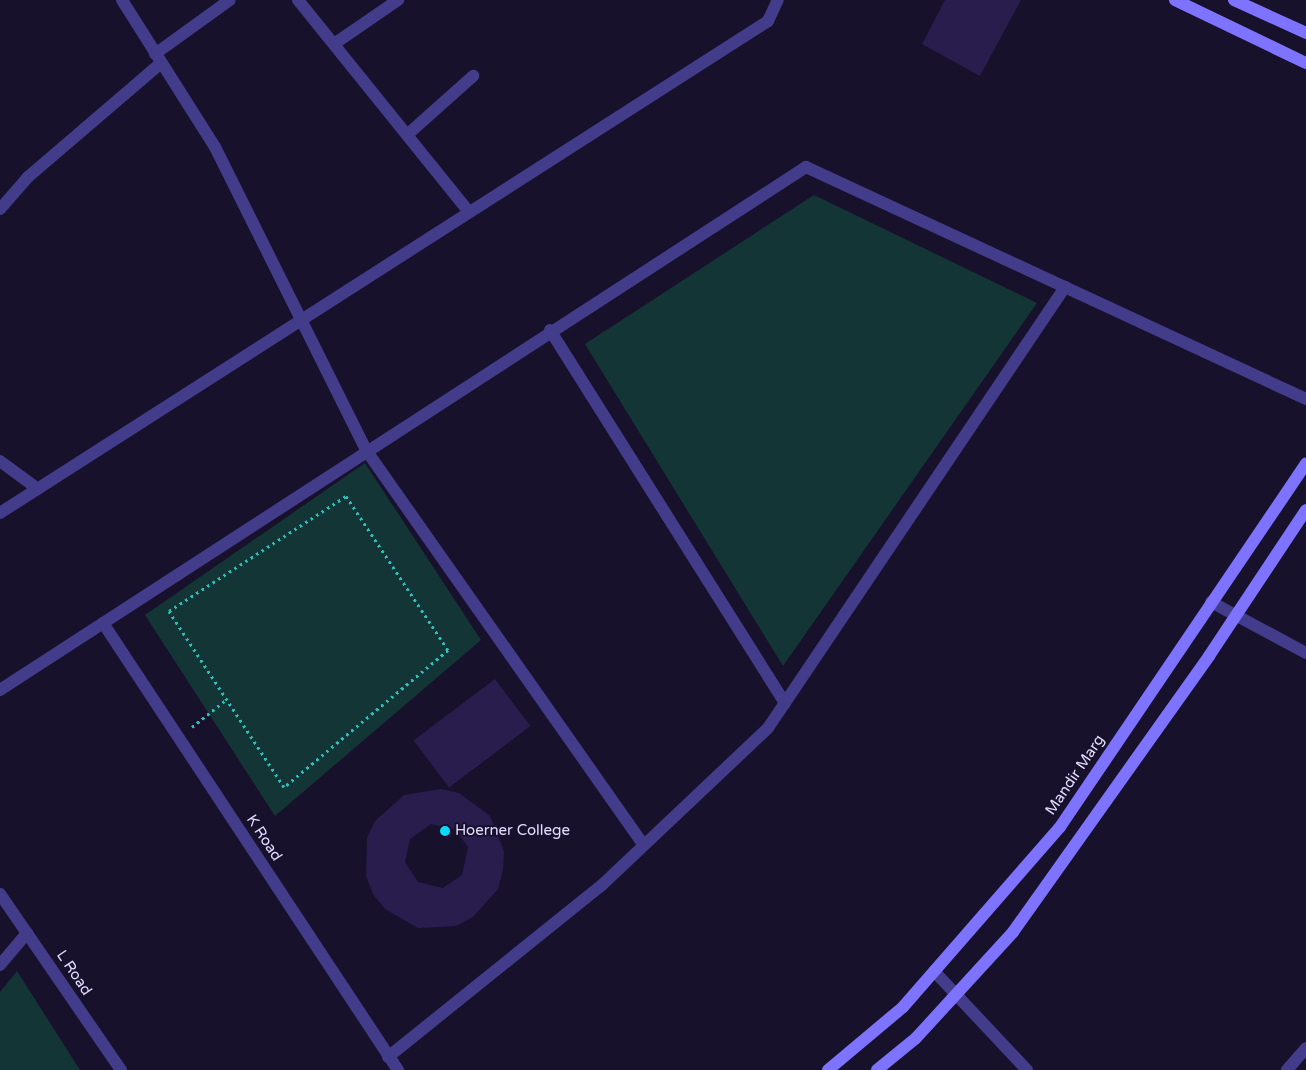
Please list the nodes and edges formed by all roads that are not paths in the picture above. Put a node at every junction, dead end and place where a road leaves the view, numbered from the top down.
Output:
1 (122, 0) edge
2 (230, 0) edge
3 (298, 0) edge
4 (398, 0) edge
5 (778, 0) edge
6 (1175, 0) edge
7 (1234, 0) edge
8 (1306, 33) edge
9 (334, 44) junction
10 (158, 59) junction
11 (1306, 63) edge
12 (473, 76) dead end
13 (407, 135) junction
14 (0, 208) edge
15 (469, 212) junction
16 (1065, 287) junction
17 (301, 319) junction
18 (550, 330) junction
19 (1306, 399) edge
20 (366, 450) junction
21 (0, 461) edge
22 (1306, 463) edge
23 (38, 489) junction
24 (1306, 510) edge
25 (0, 513) edge
26 (1212, 602) junction
27 (1236, 615) junction
28 (103, 623) junction
29 (1306, 653) edge
30 (0, 690) edge
31 (785, 703) junction
32 (643, 844) junction
33 (0, 894) edge
34 (28, 933) junction
35 (0, 965) edge
36 (934, 971) junction
37 (956, 994) junction
38 (1306, 1048) edge
39 (388, 1056) junction
40 (121, 1070) edge
41 (398, 1070) edge
42 (828, 1070) edge
43 (877, 1070) edge
44 (1027, 1070) edge
45 (1287, 1070) edge

1 - 10 street
2 - 10 street
3 - 9 street
4 - 9 street
5 - 15 street
6 - 11 main road
7 - 8 main road
9 - 13 street
10 - 14 street
10 - 17 street
12 - 13 street
13 - 15 street
15 - 17 street
16 - 18 street
16 - 19 street
16 - 31 street
17 - 20 street
17 - 23 street
18 - 20 street
18 - 31 street
20 - 28 street
20 - 32 street
21 - 23 street
22 - 26 main road, Mandir Marg
23 - 25 street
24 - 27 main road
26 - 27 street
26 - 36 main road, Mandir Marg
27 - 29 street
27 - 37 main road
28 - 30 street
28 - 39 street, K Road
31 - 32 street
32 - 39 street
33 - 34 street, L Road
34 - 35 street
34 - 40 street, L Road
36 - 37 street
36 - 42 main road, Mandir Marg
37 - 43 main road
37 - 44 street
38 - 45 street
39 - 41 street, K Road

